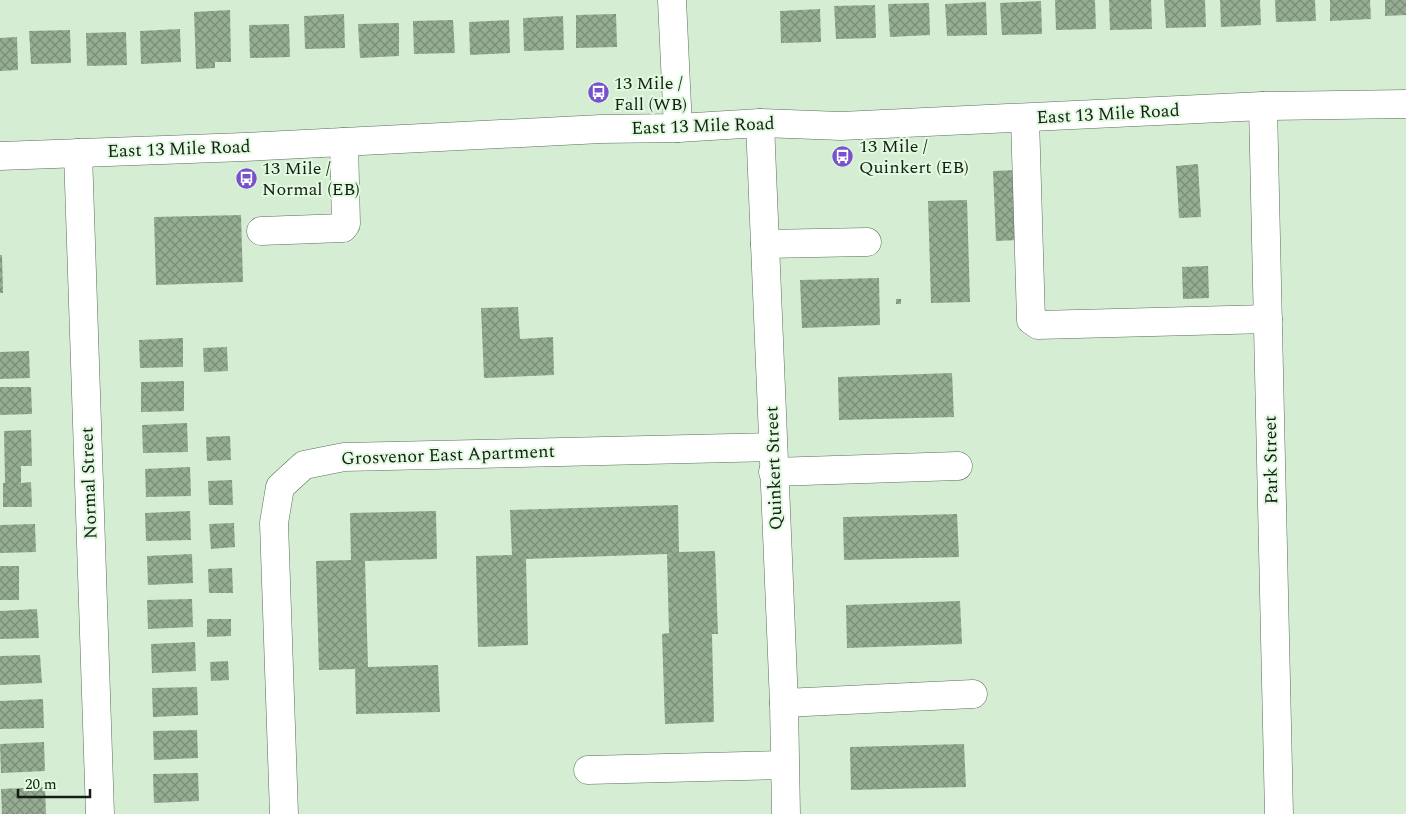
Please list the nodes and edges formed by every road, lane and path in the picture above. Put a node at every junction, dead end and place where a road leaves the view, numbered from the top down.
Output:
1 (672, 0) edge
2 (1406, 104) edge
3 (1263, 106) junction
4 (1025, 118) junction
5 (760, 123) junction
6 (678, 128) junction
7 (344, 142) junction
8 (78, 153) junction
9 (0, 156) edge
10 (261, 231) dead end
11 (868, 242) dead end
12 (765, 244) junction
13 (1268, 319) junction
14 (773, 460) junction
15 (958, 466) dead end
16 (973, 694) dead end
17 (784, 703) junction
18 (784, 765) junction
19 (588, 770) dead end
20 (100, 814) edge
21 (284, 814) edge
22 (786, 814) edge
23 (1279, 814) edge

1 - 6 street
2 - 3 street, East 13 Mile Road
3 - 4 street, East 13 Mile Road
3 - 13 street, Park Street
4 - 5 street, East 13 Mile Road
4 - 13 street
5 - 6 street, East 13 Mile Road
5 - 12 street, Quinkert Street
6 - 7 street, East 13 Mile Road
7 - 8 street, East 13 Mile Road
7 - 10 street
8 - 9 street, East 13 Mile Road
8 - 20 street, Normal Street
11 - 12 street
12 - 14 street, Quinkert Street
13 - 23 street, Park Street
14 - 15 street, Grosvenor East Apartment
14 - 17 street, Quinkert Street
14 - 21 street, Grosvenor East Apartment
16 - 17 street
17 - 18 street, Quinkert Street
18 - 19 street
18 - 22 street, Quinkert Street

